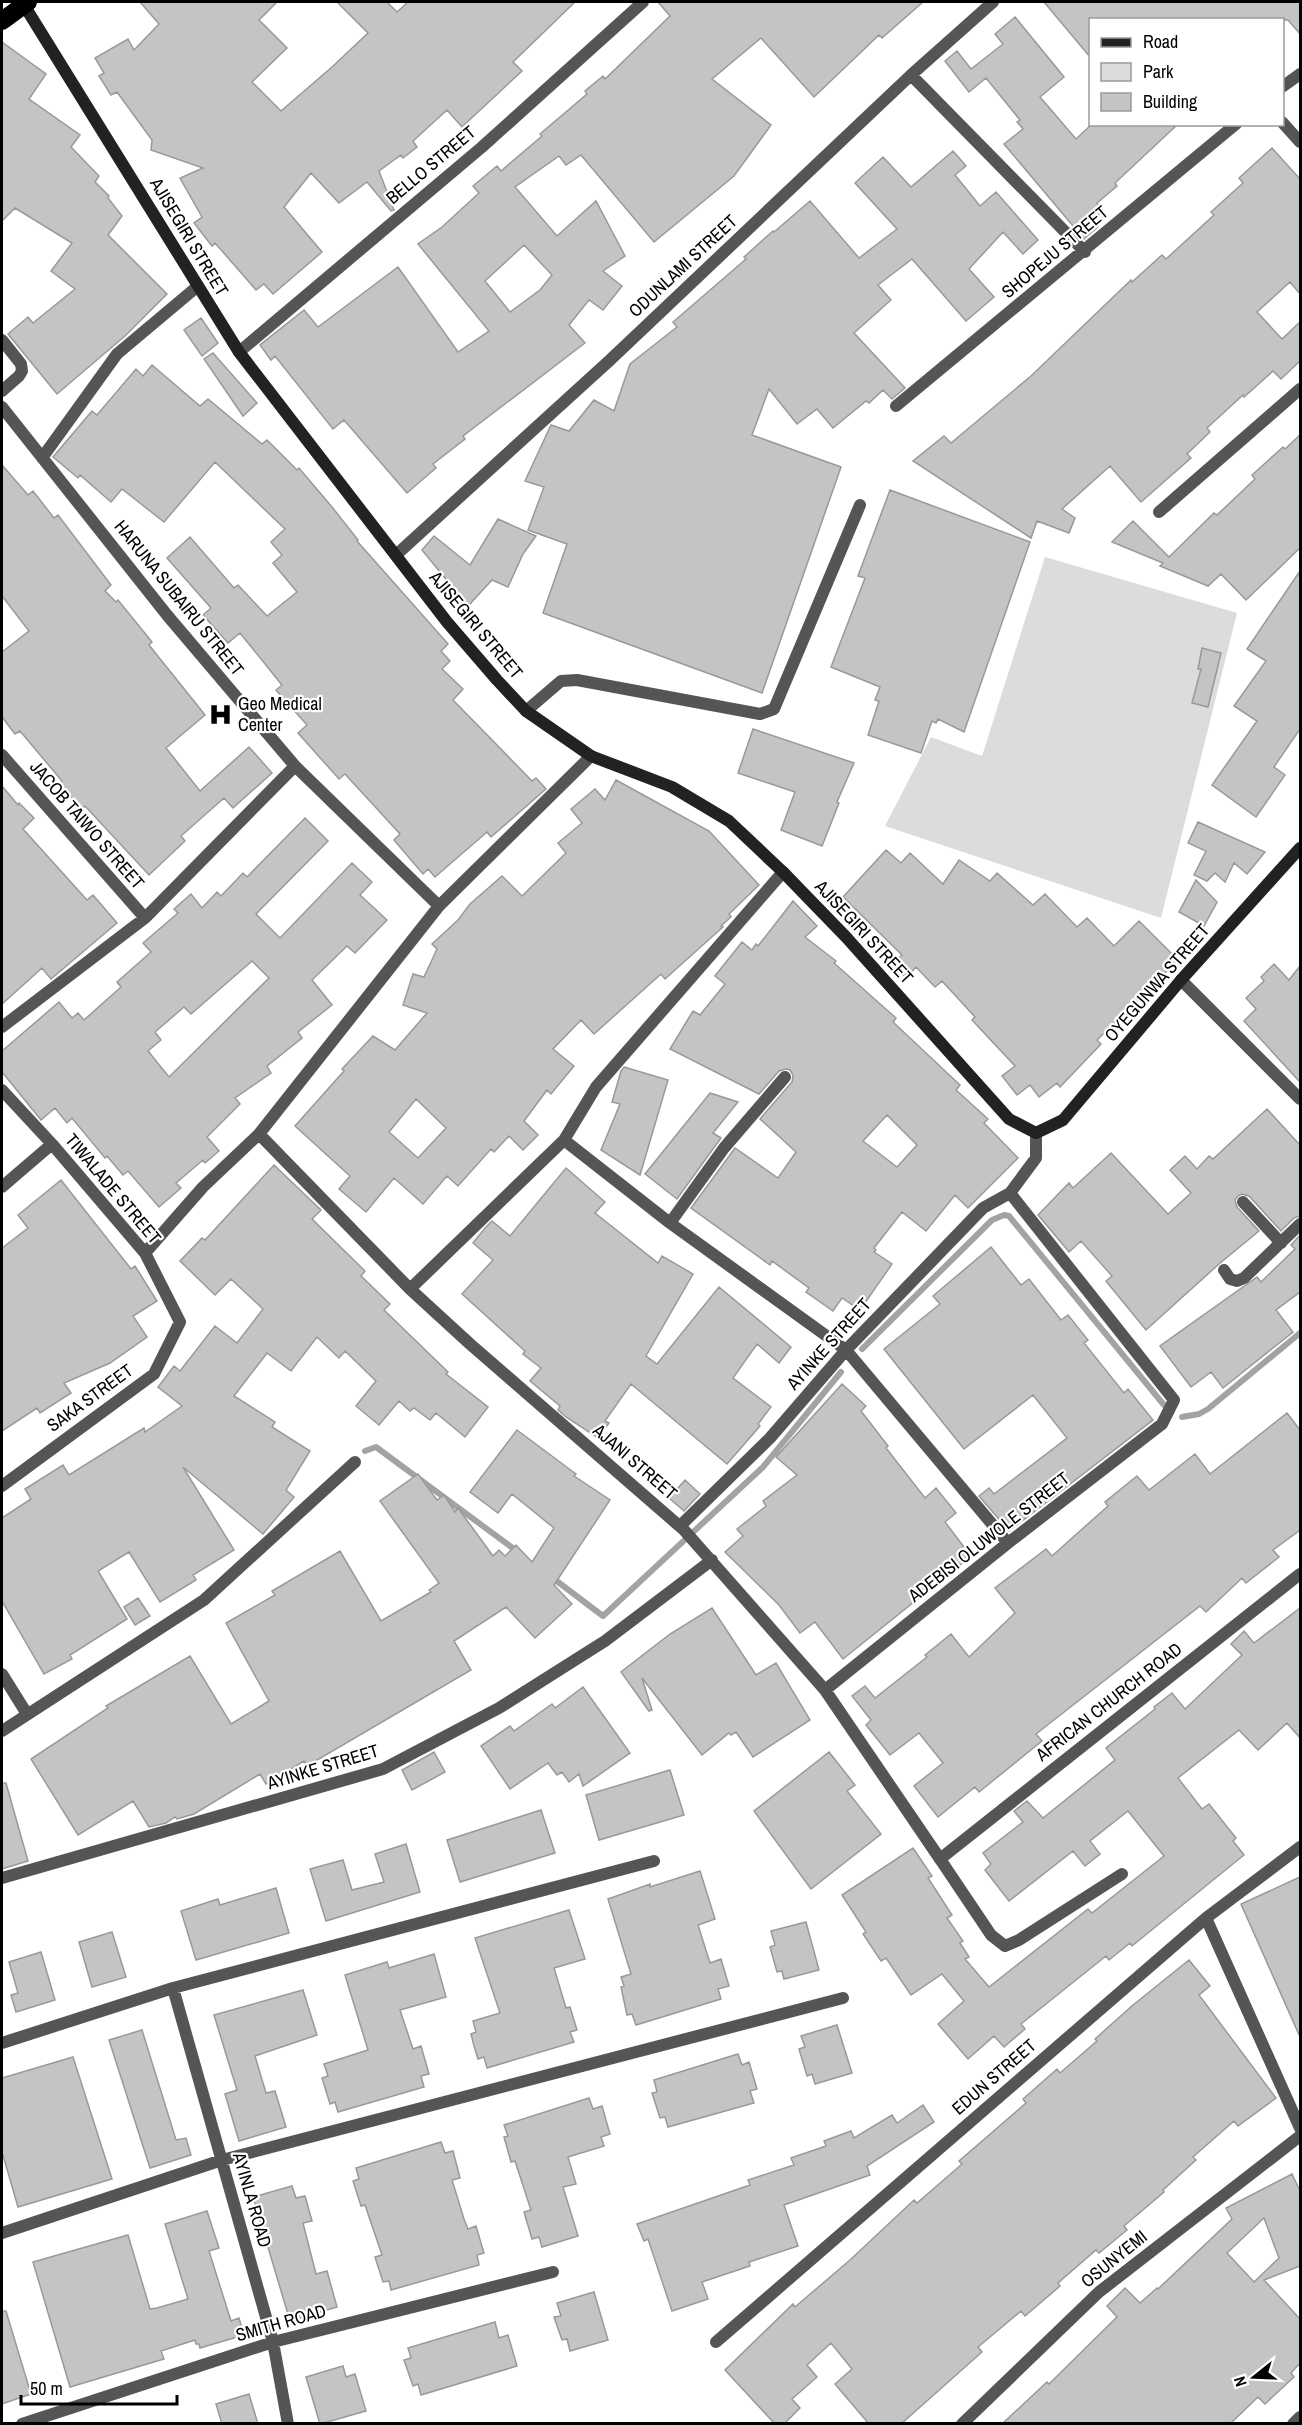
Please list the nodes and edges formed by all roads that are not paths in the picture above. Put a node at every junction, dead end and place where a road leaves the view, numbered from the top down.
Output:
1 (643, 2) edge
2 (993, 2) edge
3 (26, 3) edge
4 (2, 21) edge
5 (1300, 74) edge
6 (911, 75) junction
7 (1284, 86) edge
8 (1284, 124) edge
9 (1234, 126) edge
10 (1300, 142) edge
11 (1084, 252) junction
12 (198, 286) junction
13 (2, 340) edge
14 (239, 352) junction
15 (1300, 389) edge
16 (2, 390) edge
17 (2, 406) edge
18 (896, 406) dead end
19 (42, 458) junction
20 (860, 505) dead end
21 (1159, 512) dead end
22 (396, 555) junction
23 (526, 711) junction
24 (2, 755) edge
25 (591, 756) junction
26 (295, 766) junction
27 (1300, 848) edge
28 (783, 872) junction
29 (439, 906) junction
30 (145, 918) junction
31 (1181, 980) junction
32 (2, 1027) edge
33 (785, 1077) dead end
34 (2, 1090) edge
35 (1300, 1099) edge
36 (1036, 1133) junction
37 (259, 1134) junction
38 (564, 1140) junction
39 (52, 1144) junction
40 (2, 1187) edge
41 (1010, 1193) junction
42 (1243, 1202) dead end
43 (670, 1223) junction
44 (1300, 1224) edge
45 (1281, 1244) junction
46 (144, 1253) junction
47 (1224, 1270) dead end
48 (410, 1289) junction
49 (180, 1322) joint
50 (846, 1350) junction
51 (355, 1462) dead end
52 (2, 1486) edge
53 (682, 1528) junction
54 (1008, 1543) junction
55 (712, 1560) junction
56 (1300, 1574) edge
57 (2, 1674) edge
58 (825, 1690) junction
59 (27, 1714) junction
60 (2, 1731) edge
61 (1300, 1846) edge
62 (940, 1859) junction
63 (654, 1861) dead end
64 (1122, 1874) dead end
65 (2, 1878) edge
66 (1206, 1918) junction
67 (173, 1988) junction
68 (843, 1998) dead end
69 (2, 2043) edge
70 (1300, 2128) edge
71 (1300, 2136) edge
72 (222, 2160) junction
73 (2, 2233) edge
74 (554, 2272) dead end
75 (273, 2342) junction
76 (716, 2342) dead end
77 (1300, 2417) edge
78 (22, 2424) edge
79 (288, 2424) edge
80 (962, 2424) edge
81 (1293, 2424) edge

1 - 14 street, BELLO STREET
2 - 6 street, ODUNLAMI STREET
3 - 4 highway
3 - 12 street, AJISEGIRI STREET
5 - 7 street
6 - 11 street
6 - 22 street, ODUNLAMI STREET
8 - 10 street
9 - 11 street, SHOPEJU STREET
11 - 18 street, SHOPEJU STREET
12 - 14 street, AJISEGIRI STREET
12 - 19 street
13 - 16 street
14 - 22 street, AJISEGIRI STREET
15 - 21 street
17 - 19 street, HARUNA SUBAIRU STREET
19 - 26 street, HARUNA SUBAIRU STREET
20 - 23 street
22 - 23 street, AJISEGIRI STREET
23 - 25 street, AJISEGIRI STREET
24 - 30 street, JACOB TAIWO STREET
25 - 28 street, AJISEGIRI STREET
25 - 29 street
26 - 29 street, HARUNA SUBAIRU STREET
26 - 30 street
27 - 31 street, OYEGUNWA STREET
28 - 36 street, AJISEGIRI STREET
28 - 38 street
29 - 37 street
30 - 32 street
31 - 35 street
31 - 36 street, OYEGUNWA STREET
33 - 43 street
34 - 39 street, TIWALADE STREET
36 - 41 street
37 - 46 street
37 - 48 street, AJANI STREET
38 - 43 street
38 - 48 street
39 - 40 street
39 - 46 street, TIWALADE STREET
41 - 50 street, AYINKE STREET
41 - 54 street, ADEBISI OLUWOLE STREET
42 - 45 street
43 - 50 street
44 - 45 street
45 - 47 street
46 - 49 street, TIWALADE STREET
48 - 53 street, AJANI STREET
49 - 52 street, SAKA STREET
50 - 53 street, AYINKE STREET
50 - 54 street
51 - 59 street
53 - 55 street, AJANI STREET
54 - 58 street, ADEBISI OLUWOLE STREET
55 - 58 street, AJANI STREET
55 - 65 street, AYINKE STREET
56 - 62 street, AFRICAN CHURCH ROAD
57 - 59 street
58 - 62 street, AJANI STREET
59 - 60 street
61 - 66 street, EDUN STREET
62 - 64 street, AJANI STREET
63 - 67 street
66 - 70 street
66 - 76 street, EDUN STREET
67 - 69 street
67 - 72 street, AYINLA ROAD
68 - 72 street
71 - 80 street, OSUNYEMI
72 - 73 street
72 - 75 street, AYINLA ROAD
74 - 75 street, SMITH ROAD
75 - 78 street, SMITH ROAD
75 - 79 street, AYINLA ROAD
77 - 81 street

